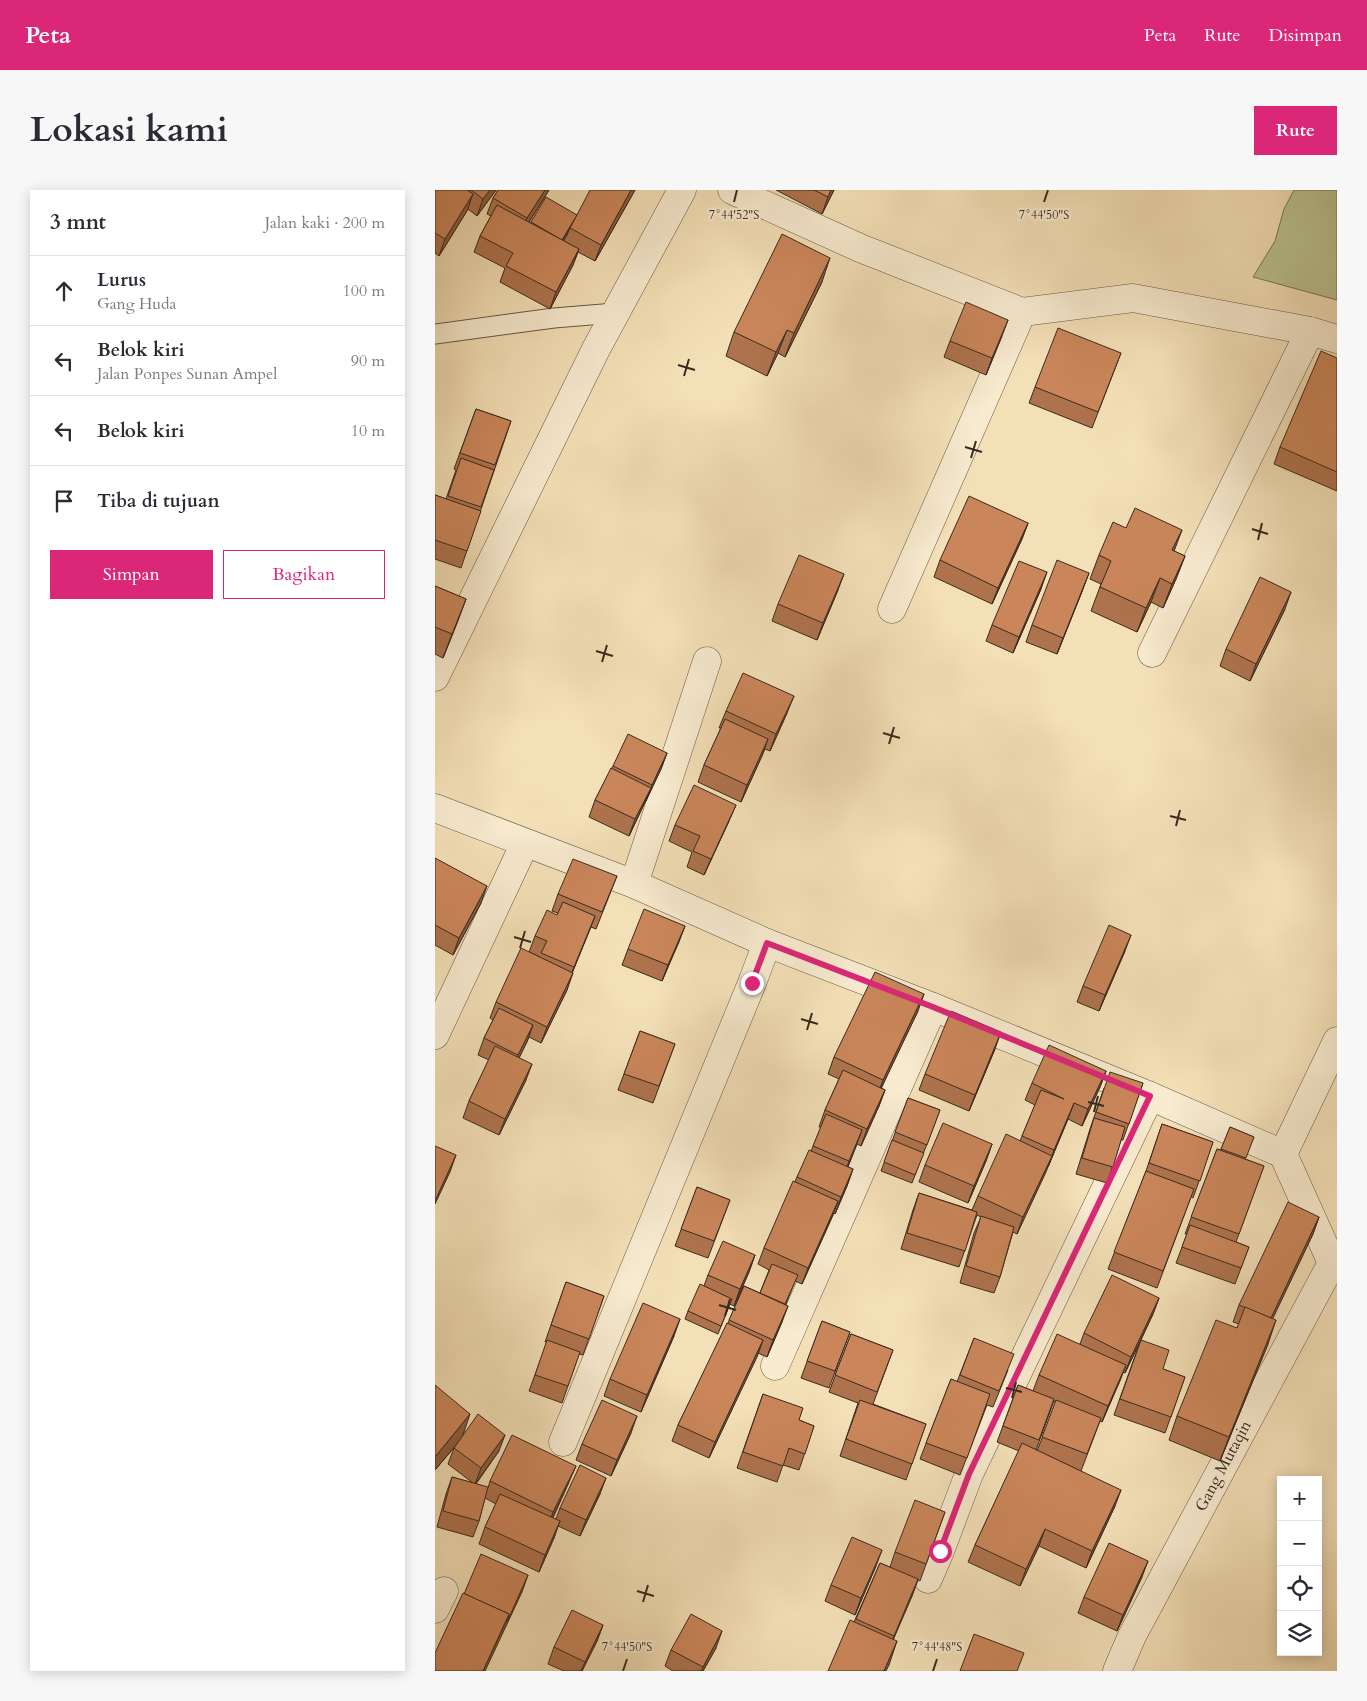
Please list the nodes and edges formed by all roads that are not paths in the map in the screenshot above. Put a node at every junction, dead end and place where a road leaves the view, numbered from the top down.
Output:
1 (682, 190) edge
2 (732, 190) edge
3 (1023, 312) junction
4 (615, 313) junction
5 (1310, 331) junction
6 (435, 334) edge
7 (1337, 339) edge
8 (892, 609) dead end
9 (1152, 653) dead end
10 (707, 661) dead end
11 (435, 677) edge
12 (435, 808) edge
13 (525, 843) junction
14 (634, 884) junction
15 (767, 943) junction
16 (933, 1007) junction
17 (435, 1035) edge
18 (1337, 1041) edge
19 (1150, 1096) junction
20 (1283, 1154) junction
21 (1334, 1265) edge
22 (775, 1366) dead end
23 (563, 1442) dead end
24 (928, 1578) edge
25 (1117, 1671) edge

1 - 4 street
2 - 3 street
3 - 5 street
3 - 8 street
4 - 6 lane
4 - 11 street
5 - 7 street
5 - 9 street
10 - 14 street
12 - 13 street
13 - 14 street
13 - 17 street
14 - 15 street
15 - 16 street
15 - 23 street
16 - 19 street
16 - 22 street
18 - 20 street
19 - 20 street
19 - 24 street
20 - 21 street
21 - 25 street, Gang Mutaqin

